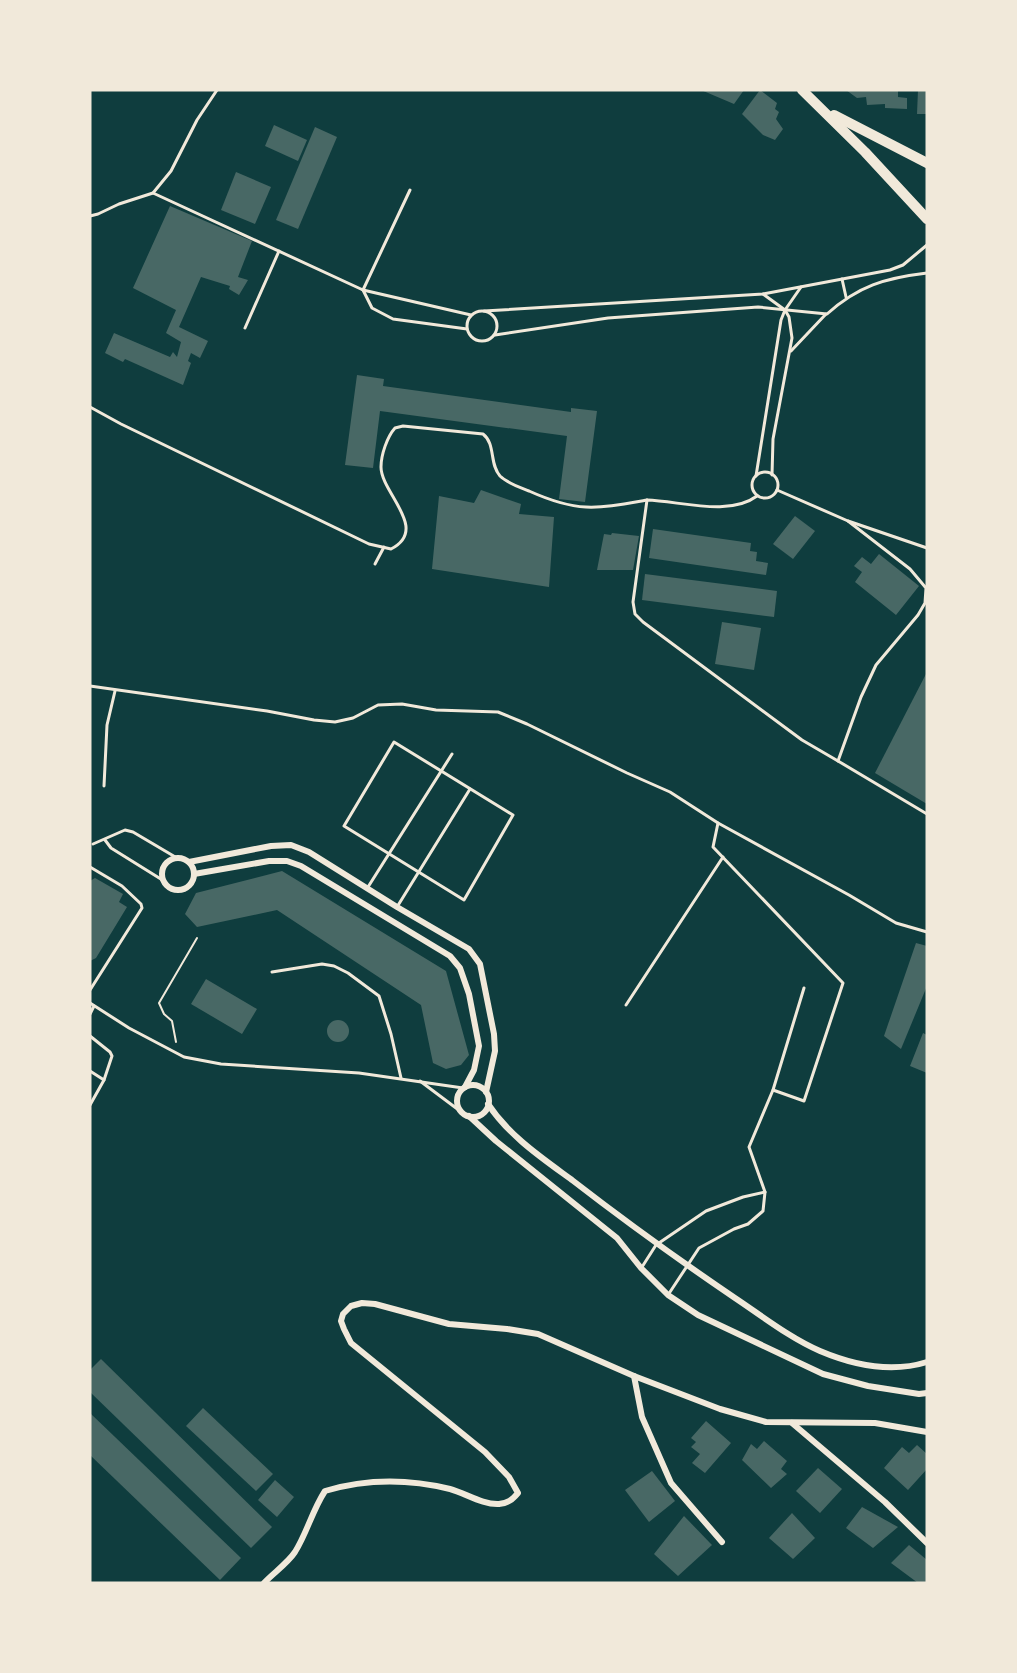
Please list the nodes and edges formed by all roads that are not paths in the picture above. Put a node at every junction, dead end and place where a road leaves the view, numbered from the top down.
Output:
1 (218, 90) edge
2 (802, 90) edge
3 (823, 110) junction
4 (927, 163) edge
5 (410, 190) dead end
6 (153, 193) junction
7 (90, 216) edge
8 (927, 219) edge
9 (927, 245) edge
10 (279, 251) junction
11 (927, 273) edge
12 (842, 279) junction
13 (801, 287) junction
14 (363, 290) junction
15 (763, 294) junction
16 (846, 297) junction
17 (785, 310) junction
18 (484, 311) junction
19 (826, 314) junction
20 (471, 315) junction
21 (245, 328) dead end
22 (467, 329) junction
23 (495, 335) junction
24 (790, 352) junction
25 (90, 407) edge
26 (772, 475) junction
27 (756, 476) junction
28 (777, 490) junction
29 (757, 496) junction
30 (647, 500) junction
31 (848, 521) junction
32 (384, 547) junction
33 (927, 548) edge
34 (375, 564) dead end
35 (90, 687) edge
36 (115, 691) junction
37 (452, 754) dead end
38 (838, 761) junction
39 (441, 770) junction
40 (104, 786) dead end
41 (471, 788) junction
42 (927, 814) edge
43 (718, 823) junction
44 (105, 840) junction
45 (93, 844) dead end
46 (388, 853) junction
47 (723, 857) junction
48 (177, 858) junction
49 (189, 862) junction
50 (90, 867) edge
51 (419, 872) junction
52 (194, 874) junction
53 (164, 881) junction
54 (367, 888) junction
55 (397, 907) junction
56 (927, 932) edge
57 (272, 972) dead end
58 (804, 988) dead end
59 (90, 990) edge
60 (92, 1004) edge
61 (626, 1005) dead end
62 (90, 1014) edge
63 (90, 1036) edge
64 (90, 1071) edge
65 (401, 1078) junction
66 (104, 1080) junction
67 (418, 1080) junction
68 (464, 1087) junction
69 (773, 1090) junction
70 (486, 1092) junction
71 (488, 1104) junction
72 (90, 1105) edge
73 (460, 1111) junction
74 (469, 1116) junction
75 (765, 1192) junction
76 (656, 1245) junction
77 (688, 1267) junction
78 (641, 1268) junction
79 (668, 1295) junction
80 (927, 1362) edge
81 (634, 1376) junction
82 (927, 1393) edge
83 (792, 1423) junction
84 (927, 1432) edge
85 (722, 1542) dead end
86 (927, 1542) edge
87 (264, 1583) edge

1 - 6 lane
2 - 3 highway
3 - 4 highway
3 - 8 highway
5 - 14 lane
6 - 7 lane
6 - 10 lane
9 - 12 lane
10 - 14 lane
10 - 21 lane
11 - 16 lane
12 - 13 lane
12 - 16 lane
13 - 15 lane
13 - 17 lane
14 - 20 lane
14 - 22 lane
15 - 17 lane
15 - 18 lane
16 - 19 lane
17 - 19 lane
17 - 23 lane
17 - 24 lane
17 - 27 lane
18 - 20 lane
18 - 23 lane
19 - 24 lane
20 - 22 lane
22 - 23 lane
24 - 26 lane
25 - 32 lane
26 - 27 lane
26 - 28 lane
27 - 29 lane
28 - 29 lane
28 - 31 lane
29 - 30 lane
30 - 32 lane
30 - 38 lane
31 - 33 lane
31 - 38 lane
32 - 34 lane
35 - 36 lane
36 - 40 lane
36 - 43 lane
37 - 39 lane
38 - 42 lane
39 - 41 lane
39 - 46 lane
39 - 46 lane
41 - 51 lane
41 - 51 lane
43 - 47 lane
43 - 56 lane
44 - 45 lane
44 - 48 lane
44 - 53 lane
46 - 51 lane
46 - 54 lane
47 - 61 lane
47 - 69 lane
48 - 49 street
48 - 53 street
49 - 52 street
49 - 54 street
50 - 59 lane
51 - 55 lane
52 - 53 street
52 - 68 street
54 - 55 street
55 - 70 street
57 - 65 lane
58 - 69 lane
60 - 62 lane
60 - 65 lane
63 - 66 lane
64 - 66 lane
65 - 67 lane
66 - 72 lane
67 - 68 lane
67 - 73 lane
68 - 70 street
68 - 73 street
69 - 75 lane
70 - 71 street
71 - 74 street
71 - 76 street
73 - 74 street
74 - 78 street
75 - 76 lane
75 - 77 lane
76 - 77 street
76 - 78 lane
77 - 79 lane
77 - 80 street
78 - 79 street
79 - 82 street
81 - 83 street
81 - 85 street
81 - 87 street
83 - 84 street
83 - 86 street

